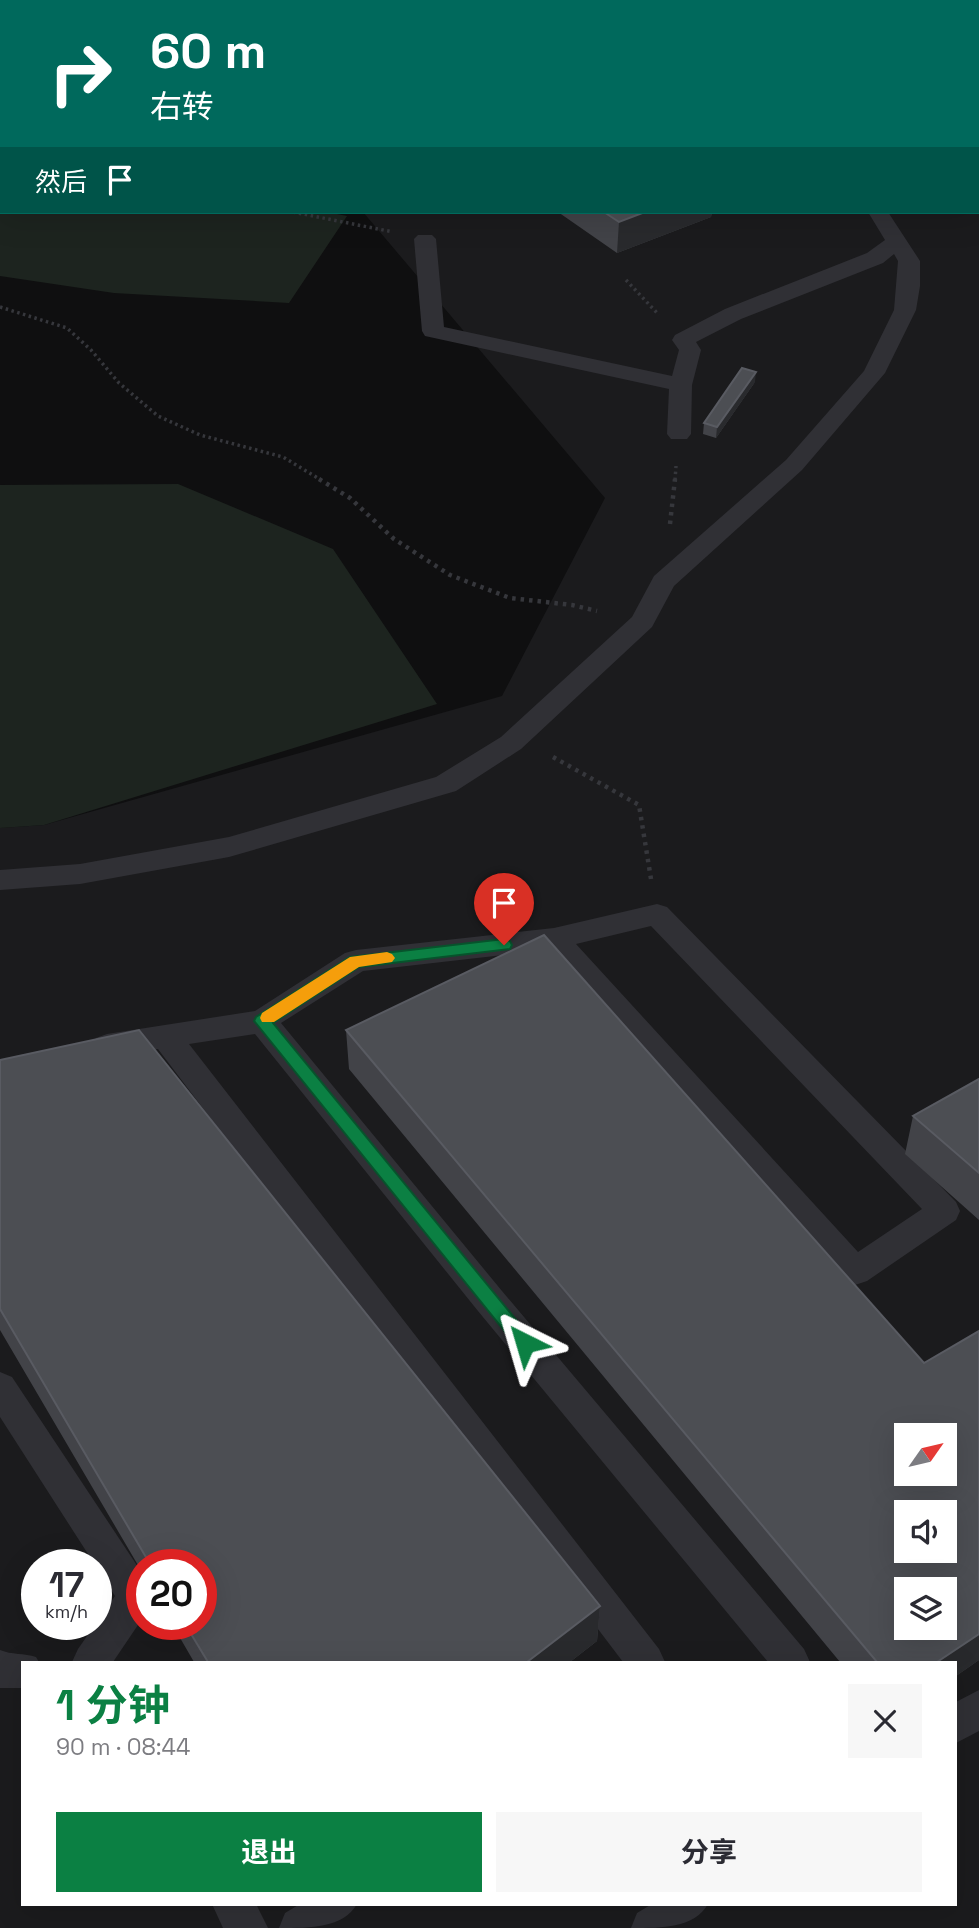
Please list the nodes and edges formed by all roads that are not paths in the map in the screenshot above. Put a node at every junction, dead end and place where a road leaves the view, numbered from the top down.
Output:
1 (879, 214) edge
2 (425, 239) road end
3 (897, 242) junction
4 (681, 386) junction
5 (679, 434) road end
6 (0, 880) edge
7 (554, 939) junction
8 (262, 1021) junction
9 (166, 1037) junction
10 (83, 1050) edge
11 (0, 1387) edge
12 (92, 1661) edge
13 (645, 1661) edge
14 (790, 1661) edge
15 (0, 1668) edge
16 (21, 1670) edge
17 (979, 1708) edge
18 (957, 1724) edge
19 (233, 1906) edge
20 (334, 1906) edge
21 (685, 1906) edge
22 (247, 1928) edge
23 (300, 1928) edge
24 (652, 1928) edge

1 - 3 lane
2 - 4 lane
3 - 4 lane
3 - 6 lane
4 - 5 lane
7 - 7 lane
7 - 8 lane
8 - 9 lane
8 - 14 lane
9 - 10 lane
9 - 13 lane
11 - 12 lane
15 - 16 lane
17 - 18 lane
19 - 22 lane
20 - 23 lane
21 - 24 lane

